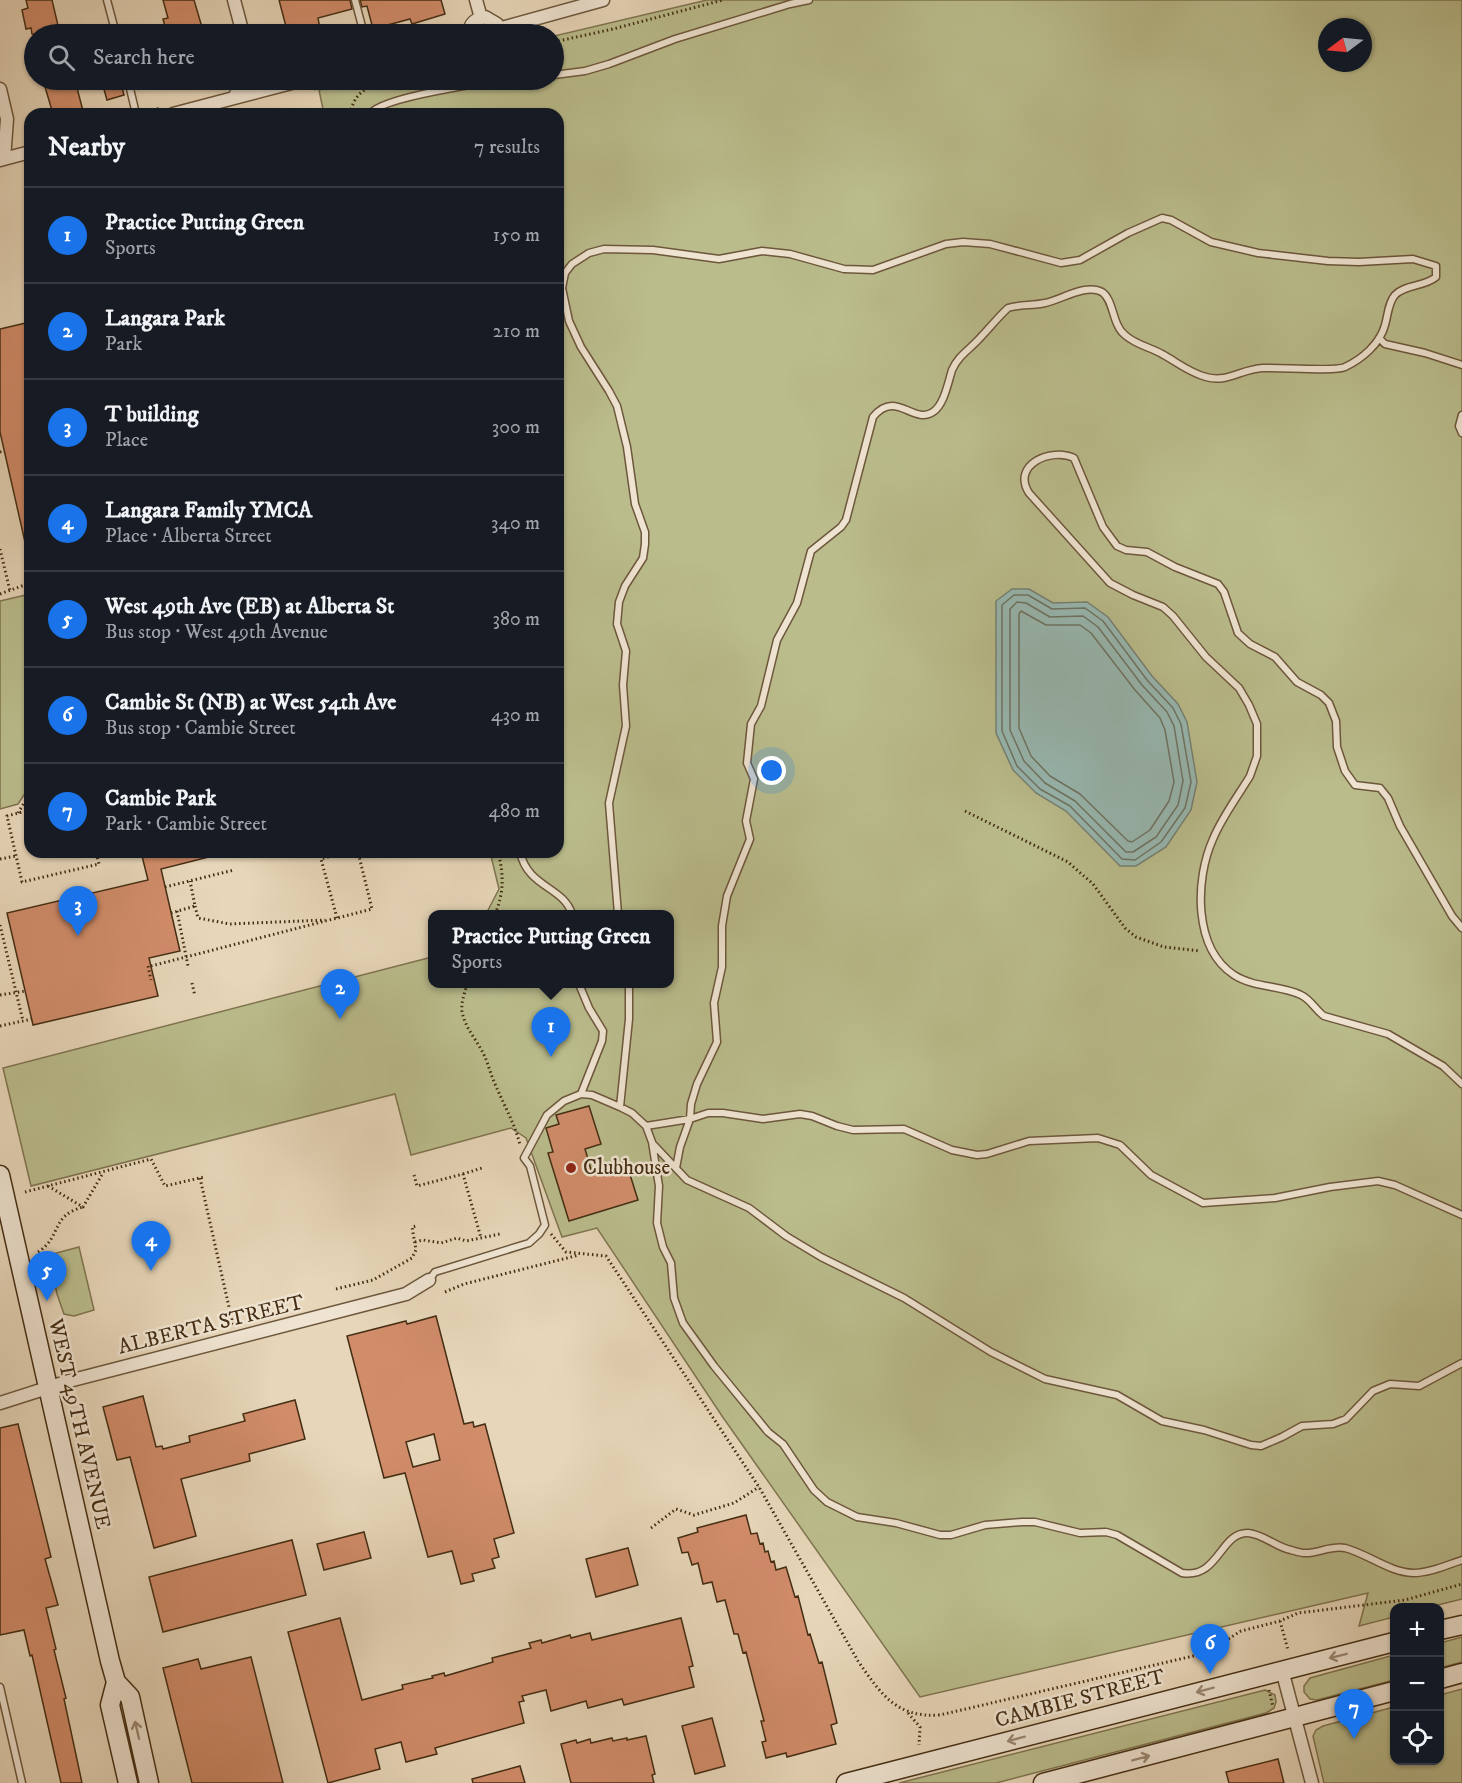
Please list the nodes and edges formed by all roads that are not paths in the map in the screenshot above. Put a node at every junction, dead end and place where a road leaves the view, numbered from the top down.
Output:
1 (107, 0) edge
2 (234, 0) edge
3 (355, 0) edge
4 (476, 0) edge
5 (603, 0) edge
6 (809, 0) edge
7 (480, 18) junction
8 (113, 24) edge
9 (240, 24) edge
10 (361, 24) edge
11 (473, 24) edge
12 (494, 24) edge
13 (525, 24) edge
14 (564, 74) edge
15 (0, 89) edge
16 (130, 90) edge
17 (238, 90) edge
18 (256, 90) edge
19 (445, 90) edge
20 (234, 98) junction
21 (135, 108) edge
22 (196, 108) edge
23 (376, 108) edge
24 (24, 154) edge
25 (2, 159) edge
26 (564, 278) edge
27 (564, 297) edge
28 (1379, 338) junction
29 (1462, 365) edge
30 (1462, 415) edge
31 (1462, 433) edge
32 (522, 858) edge
33 (570, 910) edge
34 (618, 910) edge
35 (1462, 928) edge
36 (581, 988) edge
37 (629, 988) edge
38 (1462, 1084) edge
39 (581, 1094) junction
40 (620, 1107) junction
41 (690, 1119) junction
42 (646, 1126) junction
43 (652, 1143) junction
44 (676, 1168) junction
45 (0, 1175) edge
46 (1462, 1215) edge
47 (429, 1280) joint
48 (1462, 1363) edge
49 (48, 1388) junction
50 (0, 1403) edge
51 (1462, 1560) edge
52 (1462, 1624) edge
53 (1444, 1629) edge
54 (1390, 1643) edge
55 (1282, 1670) junction
56 (1462, 1673) edge
57 (1444, 1678) edge
58 (116, 1682) junction
59 (0, 1687) edge
60 (1390, 1692) edge
61 (1294, 1718) junction
62 (22, 1783) edge
63 (128, 1783) edge
64 (149, 1783) edge
65 (846, 1783) edge
66 (1043, 1783) edge
67 (1312, 1783) edge

1 - 8 lane
2 - 9 street
3 - 10 lane
4 - 7 street
5 - 13 street
6 - 14 lane
7 - 11 street
7 - 12 street
15 - 25 street
16 - 21 lane
17 - 20 street
18 - 20 street
19 - 23 lane
20 - 22 street
24 - 25 street
26 - 28 lane
27 - 34 lane
28 - 29 lane
28 - 41 lane
30 - 31 lane
32 - 33 lane
35 - 38 lane
36 - 39 lane
37 - 40 lane
39 - 40 lane
39 - 47 lane
40 - 42 lane
41 - 42 lane
41 - 44 lane
41 - 46 lane
42 - 43 lane
43 - 44 lane
43 - 51 lane
44 - 48 lane
45 - 49 main road, WEST 49TH AVENUE
47 - 49 street, ALBERTA STREET
49 - 50 street, ALBERTA STREET
49 - 58 main road, WEST 49TH AVENUE
52 - 53 main road
54 -> 55 main road, CAMBIE STREET
55 - 61 street
55 -> 65 main road, CAMBIE STREET
56 - 57 main road
58 - 63 main road, WEST 49TH AVENUE
64 -> 58 main road, WEST 49TH AVENUE
59 - 62 lane
60 - 61 main road
66 -> 61 main road
61 - 67 street

